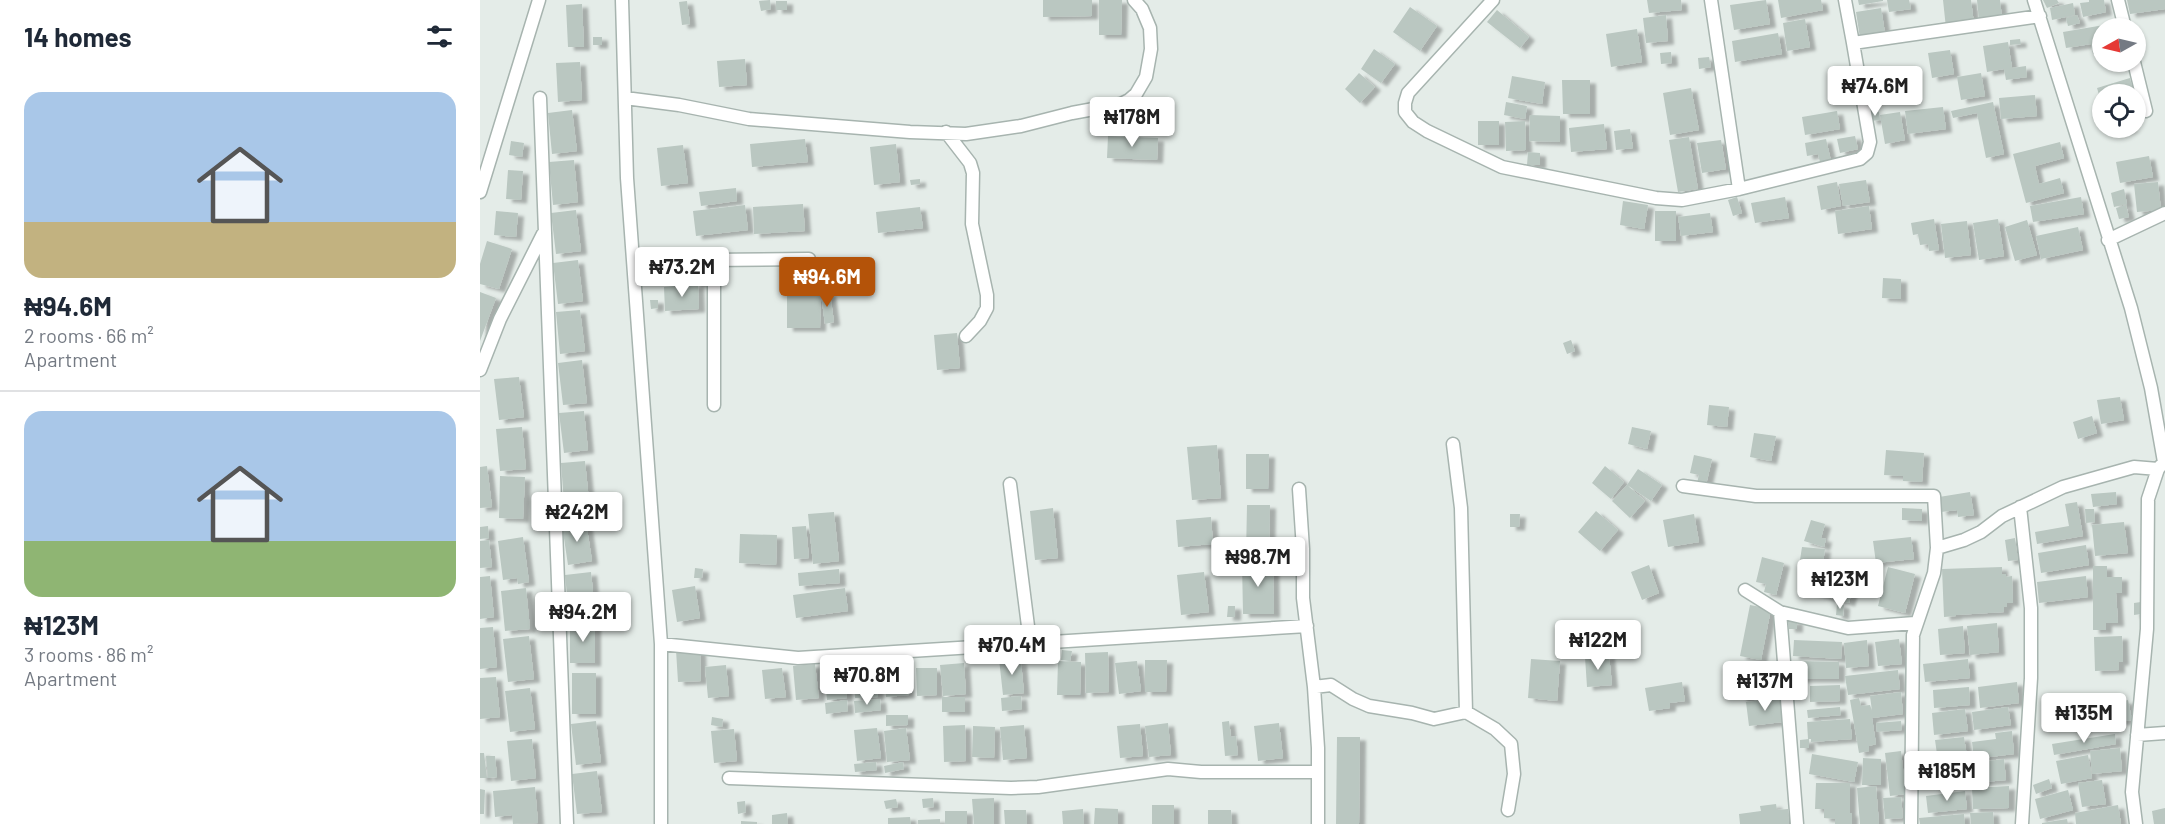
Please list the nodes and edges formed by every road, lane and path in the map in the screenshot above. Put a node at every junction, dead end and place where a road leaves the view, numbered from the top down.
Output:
1 (539, 0) edge
2 (622, 0) edge
3 (1134, 0) edge
4 (1493, 0) edge
5 (1711, 0) edge
6 (1845, 0) edge
7 (2034, 0) edge
8 (2118, 0) edge
9 (2040, 16) junction
10 (2122, 18) edge
11 (1853, 43) junction
12 (540, 98) dead end
13 (625, 98) junction
14 (946, 132) junction
15 (1739, 189) junction
16 (480, 192) edge
17 (2165, 213) edge
18 (544, 233) junction
19 (2108, 240) junction
20 (633, 255) junction
21 (809, 259) dead end
22 (714, 260) junction
23 (966, 336) dead end
24 (480, 370) edge
25 (714, 405) dead end
26 (1453, 444) dead end
27 (2162, 464) edge
28 (1010, 484) dead end
29 (1683, 486) dead end
30 (1299, 489) dead end
31 (2020, 507) junction
32 (1937, 548) junction
33 (1745, 590) dead end
34 (1780, 612) junction
35 (1915, 623) junction
36 (1307, 626) junction
37 (1030, 642) junction
38 (661, 644) junction
39 (1314, 687) junction
40 (1466, 712) junction
41 (2165, 733) edge
42 (2137, 735) junction
43 (1318, 772) junction
44 (729, 778) dead end
45 (1508, 810) dead end
46 (567, 824) edge
47 (661, 824) edge
48 (1318, 824) edge
49 (1797, 824) edge
50 (1911, 824) edge
51 (2022, 824) edge
52 (2136, 824) edge

1 - 16 street
2 - 13 street
3 - 14 street
4 - 15 street
5 - 15 street
6 - 11 street
7 - 9 street
8 - 10 street
9 - 11 street
9 - 19 street
11 - 15 street
12 - 18 street
13 - 14 street
13 - 20 street
14 - 23 street
17 - 19 street
18 - 24 street
18 - 46 street
19 - 27 street
20 - 22 street
20 - 38 street
21 - 22 street
22 - 25 street
26 - 40 street
27 - 31 street
27 - 42 street
28 - 37 street
29 - 32 street
30 - 36 street
31 - 32 street
31 - 51 street
32 - 35 street
33 - 34 street
34 - 35 street
34 - 49 street
35 - 50 street
36 - 37 street
36 - 39 street
37 - 38 street
38 - 47 street
39 - 40 street
39 - 43 street
40 - 45 street
41 - 42 street
42 - 52 street
43 - 44 street
43 - 48 street

